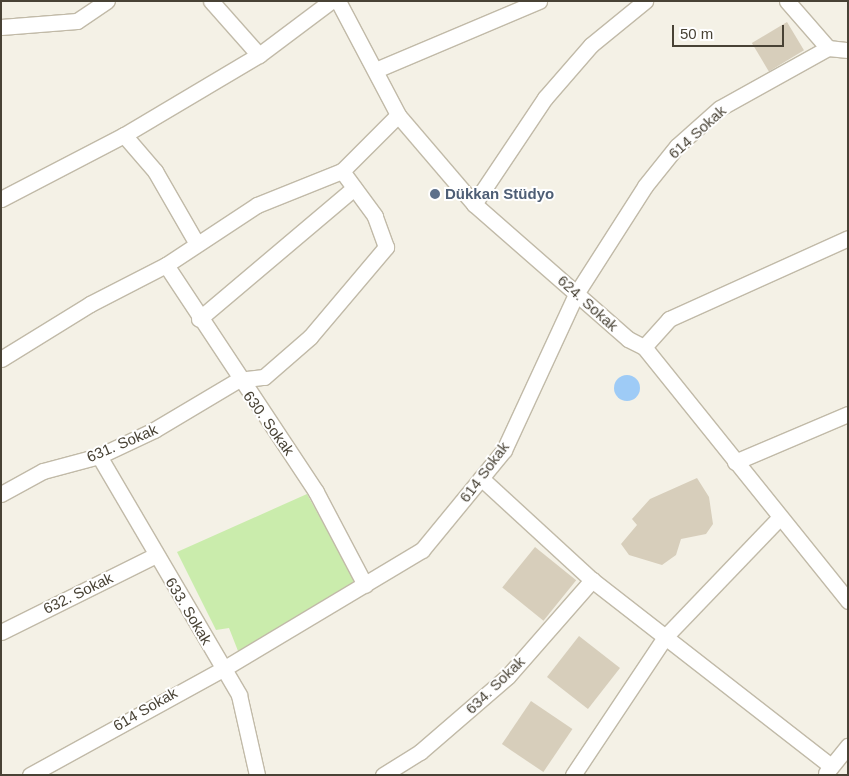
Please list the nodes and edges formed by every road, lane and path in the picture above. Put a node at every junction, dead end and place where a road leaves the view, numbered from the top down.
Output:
1 (107, 1) edge
2 (211, 1) edge
3 (332, 1) edge
4 (338, 1) edge
5 (540, 1) edge
6 (645, 1) edge
7 (787, 1) edge
8 (1, 27) edge
9 (828, 48) junction
10 (848, 50) edge
11 (259, 55) junction
12 (378, 70) junction
13 (398, 115) junction
14 (124, 135) junction
15 (342, 171) junction
16 (354, 188) junction
17 (1, 199) edge
18 (474, 204) junction
19 (848, 238) edge
20 (197, 244) junction
21 (166, 266) junction
22 (576, 294) junction
23 (199, 319) junction
24 (644, 347) junction
25 (1, 359) edge
26 (238, 380) junction
27 (848, 414) edge
28 (98, 456) junction
29 (735, 462) junction
30 (481, 478) junction
31 (1, 494) edge
32 (779, 518) junction
33 (156, 555) junction
34 (592, 580) junction
35 (366, 586) junction
36 (848, 600) edge
37 (1, 632) edge
38 (665, 637) junction
39 (223, 669) junction
40 (848, 746) edge
41 (828, 770) edge
42 (30, 775) edge
43 (257, 775) edge
44 (383, 775) edge
45 (573, 775) edge

1 - 8 street
2 - 11 street
3 - 11 street
4 - 12 street, 624. Sokak
5 - 12 street
6 - 18 street
7 - 9 street
9 - 10 street
9 - 22 street, 614 Sokak
11 - 14 street
12 - 13 street, 624. Sokak
13 - 15 street
13 - 18 street, 624. Sokak
14 - 17 street
14 - 20 street
15 - 16 street
15 - 20 street
16 - 23 street
16 - 26 street
18 - 22 street, 624. Sokak
19 - 24 street
20 - 21 street
21 - 23 street, 630. Sokak
21 - 25 street
22 - 24 street, 624. Sokak
22 - 30 street, 614 Sokak
23 - 26 street, 630. Sokak
24 - 29 street, 624. Sokak
26 - 28 street, 631. Sokak
26 - 35 street, 630. Sokak
27 - 29 street
28 - 31 street, 631. Sokak
28 - 33 street, 633. Sokak
29 - 32 street, 624. Sokak
30 - 34 street
30 - 35 street, 614 Sokak
32 - 36 street, 624. Sokak
32 - 38 street
33 - 37 street, 632. Sokak
33 - 39 street, 633. Sokak
34 - 38 street
34 - 44 street, 634. Sokak
35 - 39 street, 614 Sokak
38 - 41 street
38 - 45 street
39 - 42 street, 614 Sokak
39 - 43 street, 633. Sokak
40 - 41 street

